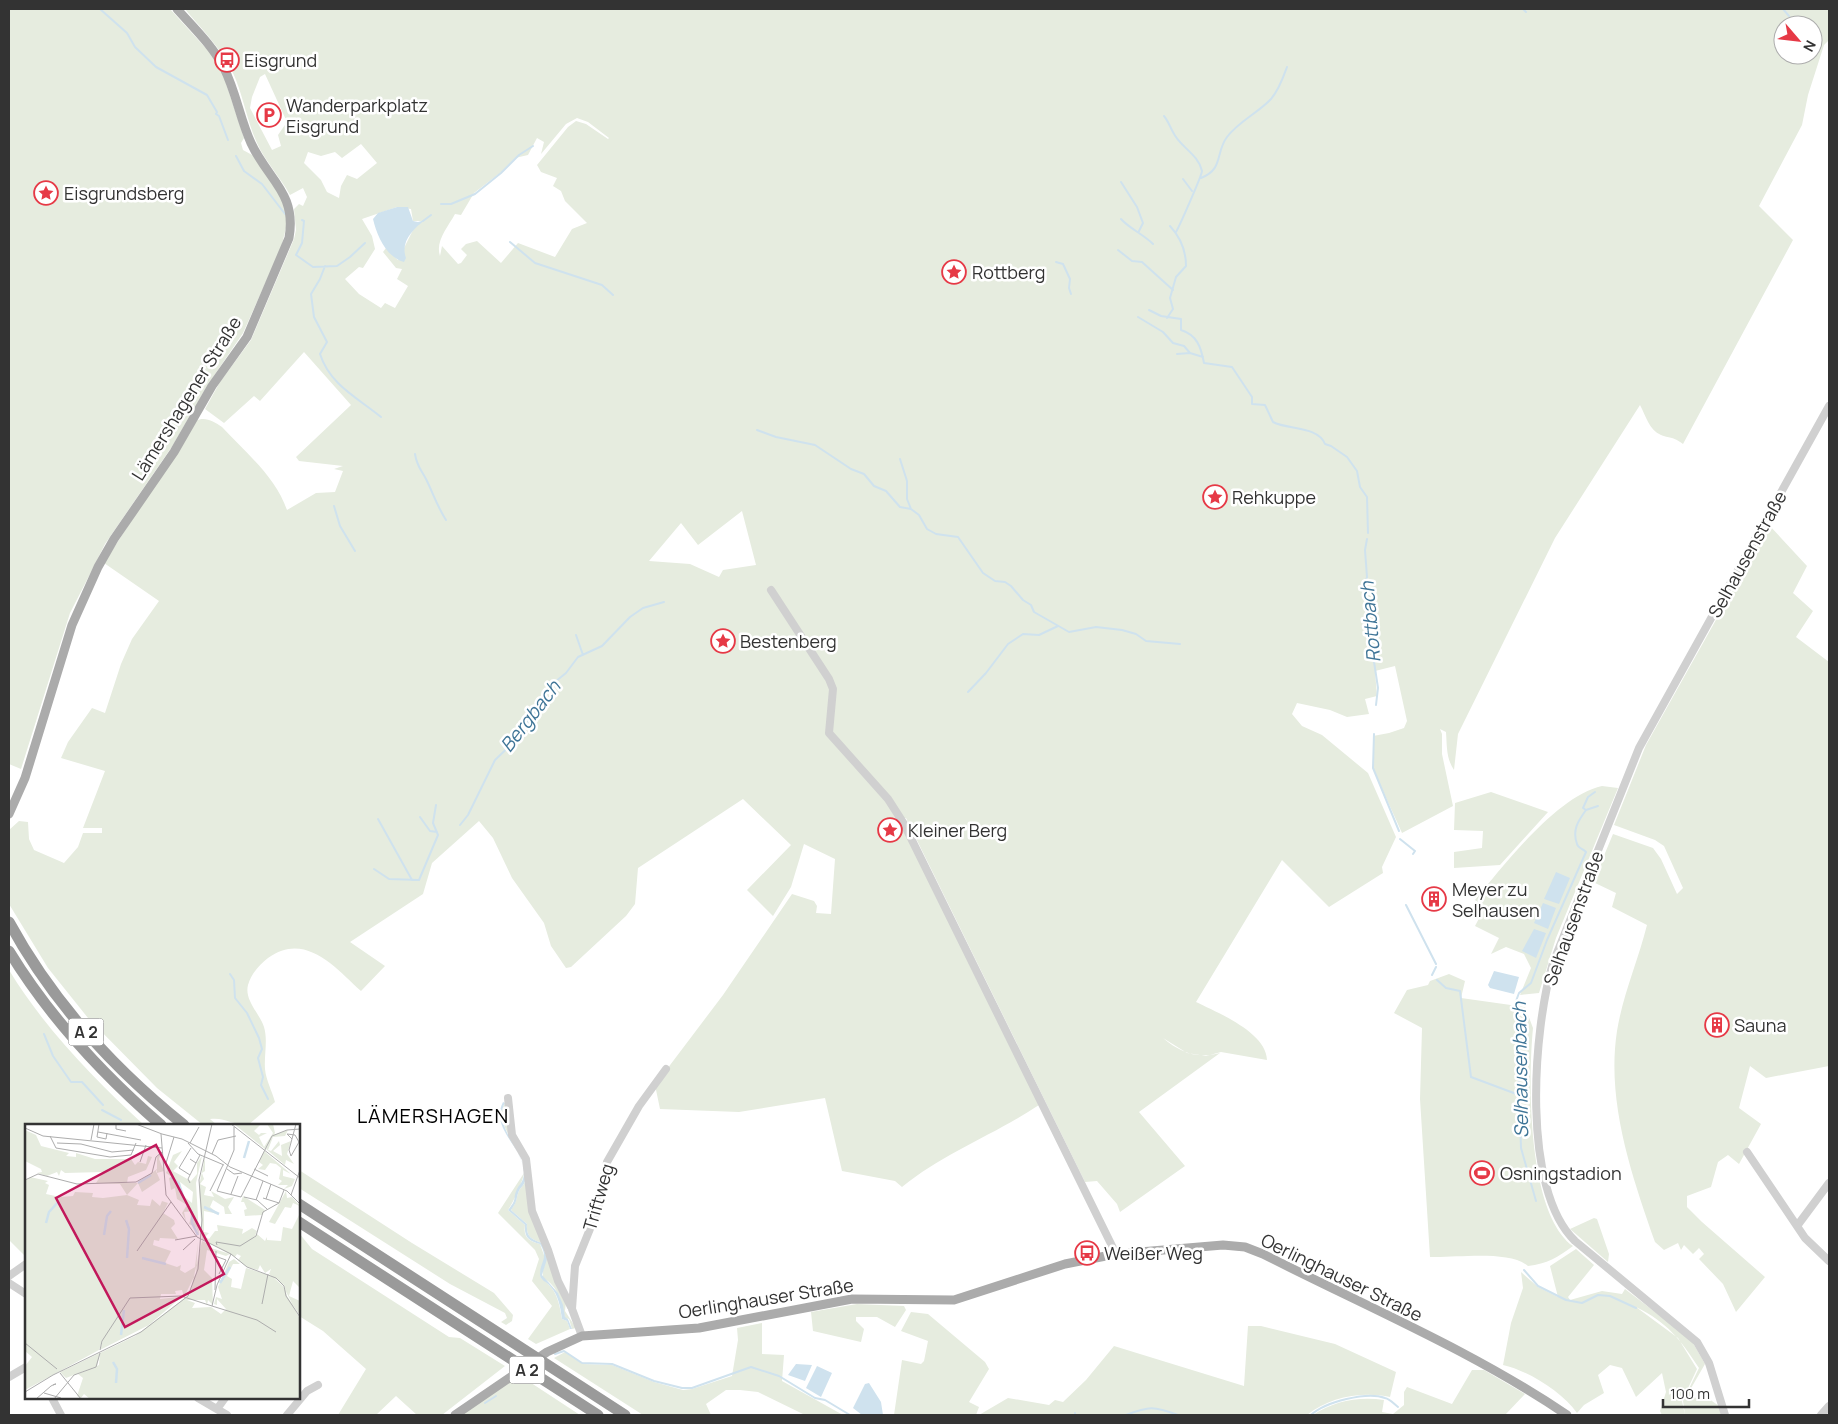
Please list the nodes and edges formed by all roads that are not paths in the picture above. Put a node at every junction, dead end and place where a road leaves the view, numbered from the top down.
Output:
1 (177, 9) edge
2 (1829, 406) edge
3 (770, 590) dead end
4 (9, 814) edge
5 (9, 922) edge
6 (9, 951) edge
7 (666, 1069) dead end
8 (508, 1098) dead end
9 (160, 1124) edge
10 (183, 1124) edge
11 (1747, 1152) dead end
12 (1829, 1183) edge
13 (300, 1205) edge
14 (300, 1223) edge
15 (1797, 1226) junction
16 (1116, 1254) junction
17 (1829, 1261) edge
18 (25, 1265) edge
19 (9, 1276) edge
20 (9, 1283) edge
21 (25, 1293) edge
22 (572, 1309) junction
23 (582, 1336) junction
24 (25, 1368) edge
25 (9, 1377) edge
26 (318, 1385) dead end
27 (53, 1399) edge
28 (200, 1399) edge
29 (224, 1399) edge
30 (1829, 1406) edge
31 (217, 1409) junction
32 (62, 1415) edge
33 (227, 1415) edge
34 (287, 1415) edge
35 (455, 1415) edge
36 (598, 1415) edge
37 (625, 1415) edge
38 (1567, 1415) edge
39 (1725, 1415) edge
40 (1821, 1415) edge

1 - 4 main road, Lämershagener Straße
2 - 39 street, Selhausenstraße
3 - 16 street
5 - 10 highway, A 2
6 - 9 highway, A 2
7 - 22 street, Triftweg
8 - 22 street, Triftweg
11 - 15 street
12 - 15 street
13 - 37 highway, A 2
14 - 36 highway, A 2
15 - 17 street
16 - 23 main road, Oerlinghauser Straße
16 - 38 main road, Oerlinghauser Straße
18 - 19 street
20 - 21 street
22 - 23 street, Triftweg
23 - 35 main road, Oerlinghauser Straße
24 - 25 street
26 - 34 street
27 - 32 street
28 - 31 street
29 - 31 street
30 - 40 street
31 - 33 street

